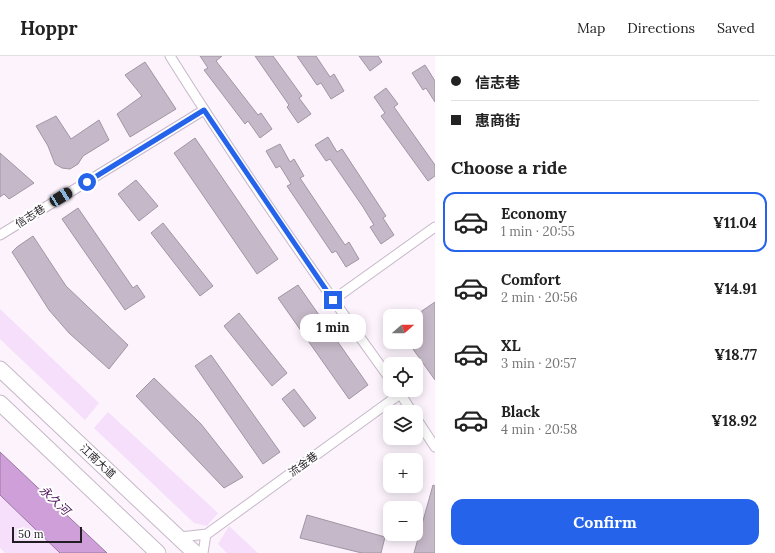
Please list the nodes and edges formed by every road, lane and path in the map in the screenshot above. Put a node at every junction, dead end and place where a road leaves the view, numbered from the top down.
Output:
1 (170, 56) edge
2 (204, 110) junction
3 (435, 227) edge
4 (0, 235) edge
5 (333, 300) junction
6 (0, 369) edge
7 (383, 370) edge
8 (392, 397) edge
9 (0, 403) edge
10 (423, 429) edge
11 (435, 447) edge
12 (206, 534) junction
13 (180, 537) junction
14 (158, 553) edge
15 (195, 553) edge
16 (203, 553) edge

1 - 2 street
2 - 4 street, 信志巷
2 - 5 street
3 - 5 street
5 - 7 street
6 - 13 main road, 江南大道
8 - 12 street, 流金巷
9 - 14 main road
10 - 11 street
12 - 13 street, 流金巷
12 - 16 street
13 - 15 main road, 江南大道

